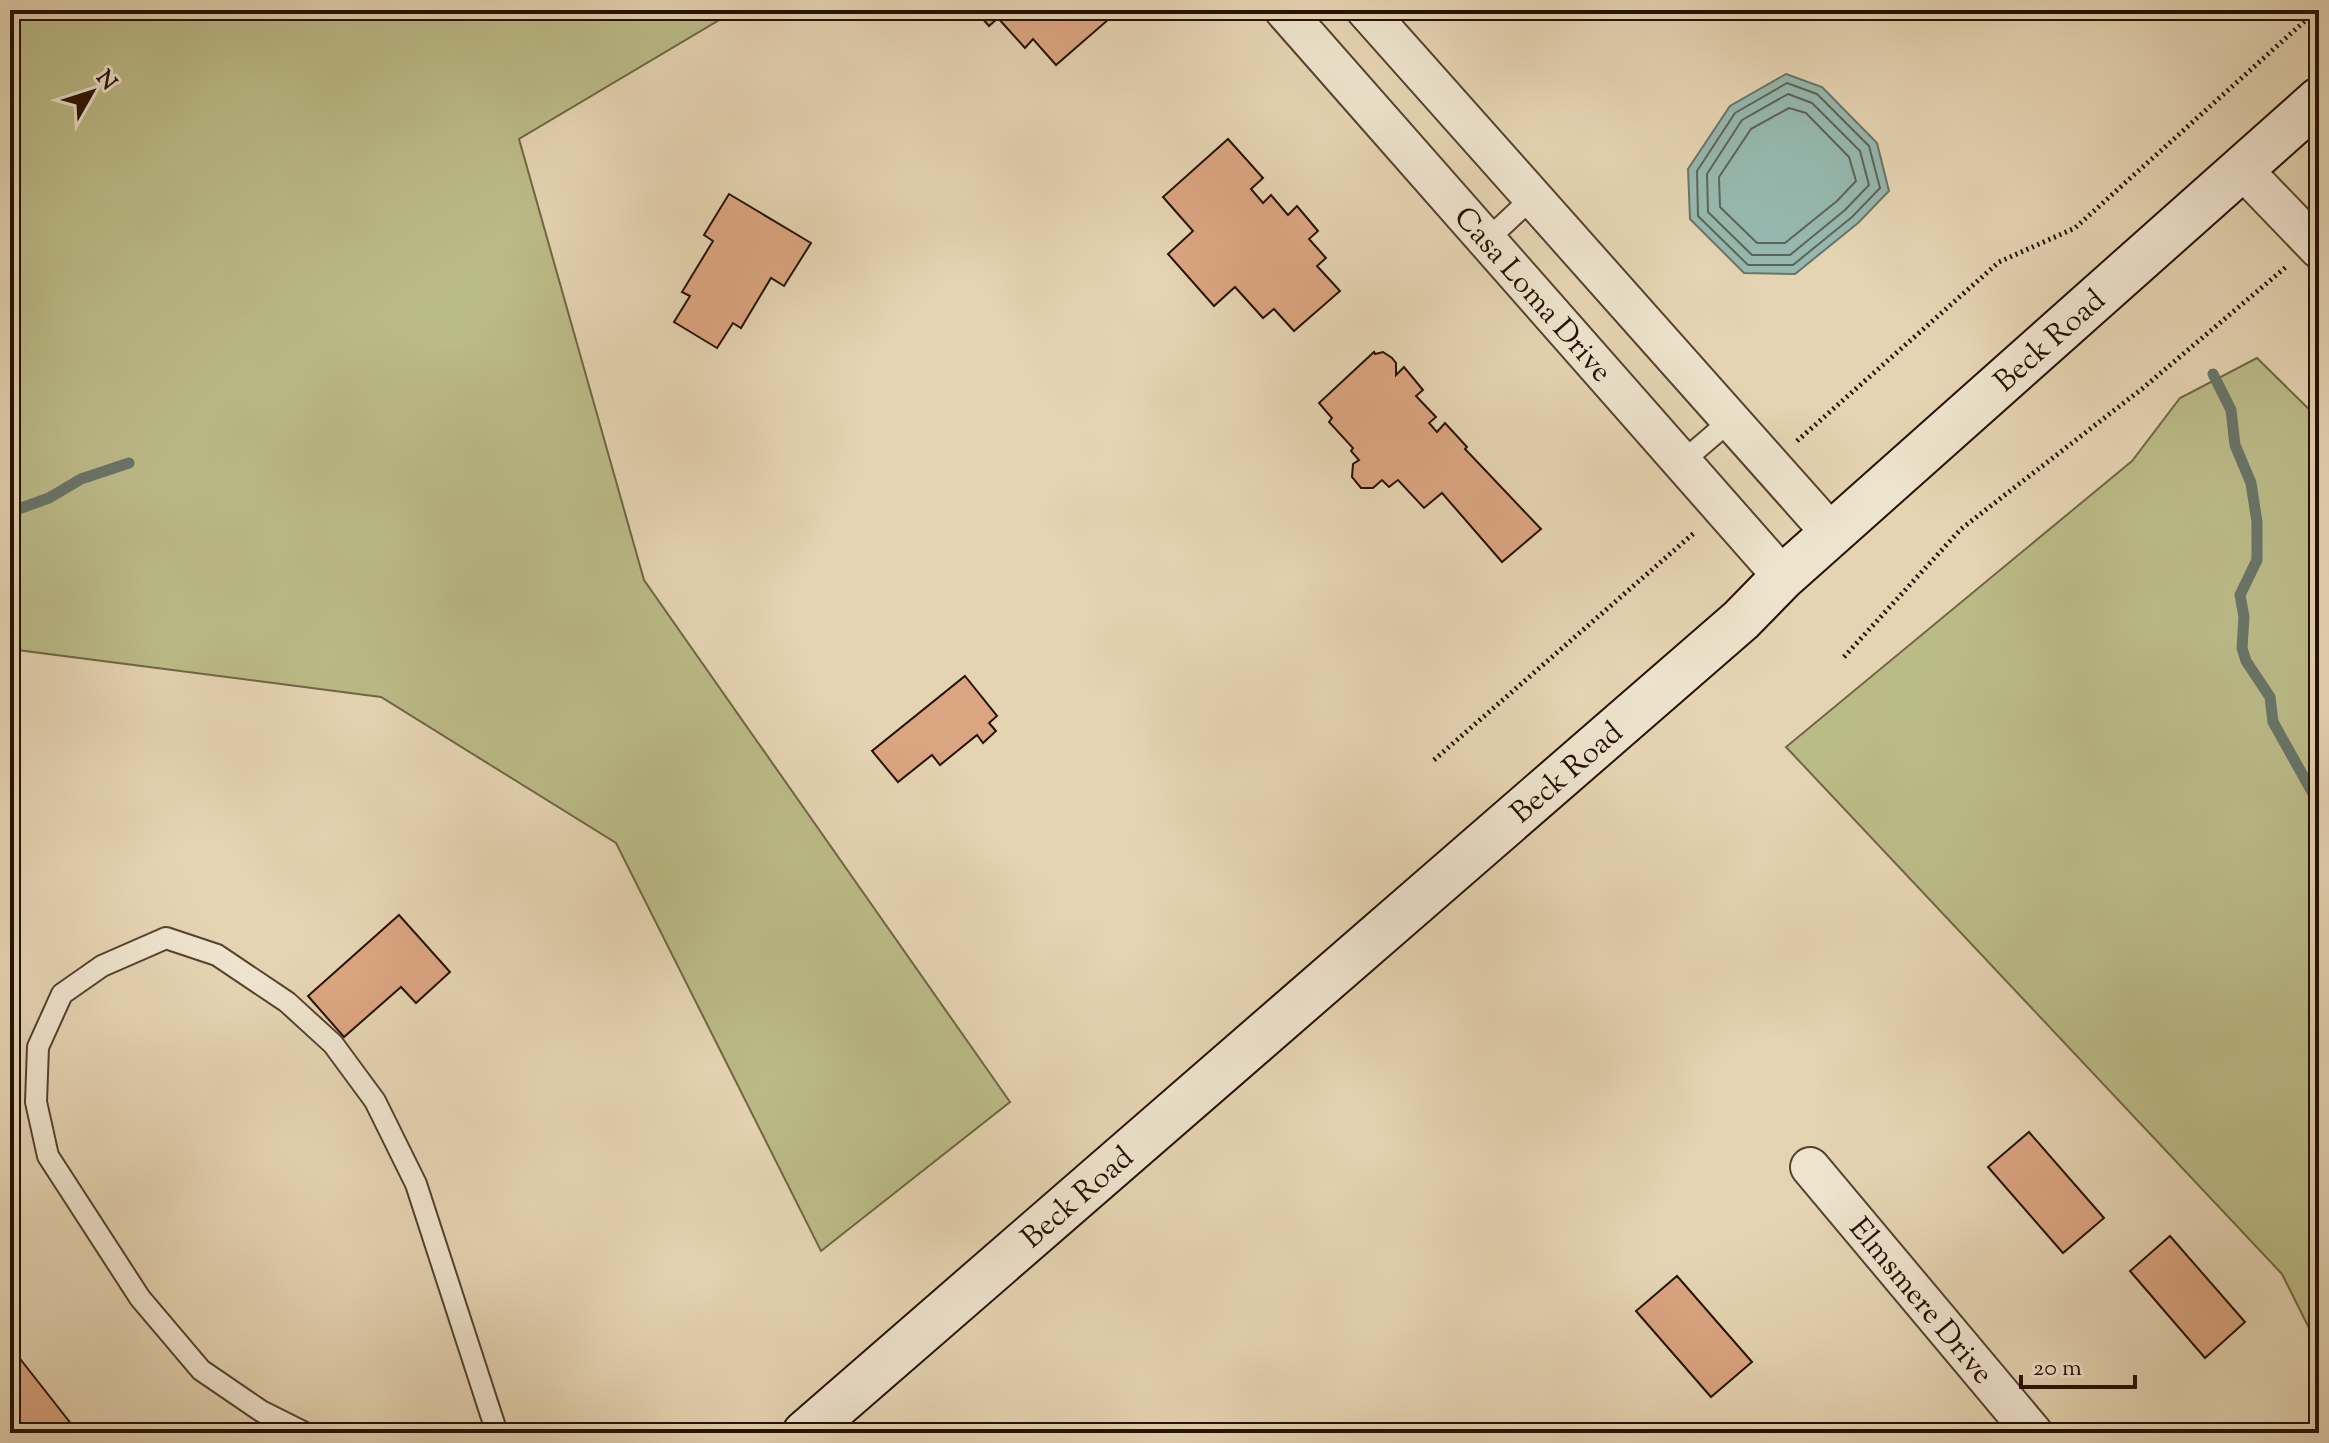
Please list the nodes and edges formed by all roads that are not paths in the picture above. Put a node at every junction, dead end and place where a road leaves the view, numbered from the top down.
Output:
1 (1284, 10) edge
2 (1366, 10) edge
3 (2319, 100) edge
4 (2242, 169) junction
5 (1533, 197) junction
6 (1487, 240) junction
7 (2316, 246) edge
8 (1731, 420) junction
9 (1682, 462) junction
10 (1832, 534) junction
11 (1783, 577) junction
12 (1810, 1167) dead end
13 (305, 1433) edge
14 (497, 1433) edge
15 (805, 1433) edge
16 (2033, 1433) edge

1 - 6 street, Casa Loma Drive
2 - 5 street, Casa Loma Drive
3 - 4 main road, Beck Road
4 - 7 street
4 - 10 main road, Beck Road
5 - 6 lane
5 - 8 street, Casa Loma Drive
6 - 9 street, Casa Loma Drive
8 - 9 lane
8 - 10 street, Casa Loma Drive
9 - 11 street, Casa Loma Drive
10 - 11 main road, Beck Road
11 - 15 main road, Beck Road
12 - 16 street, Elmsmere Drive
13 - 14 lane

